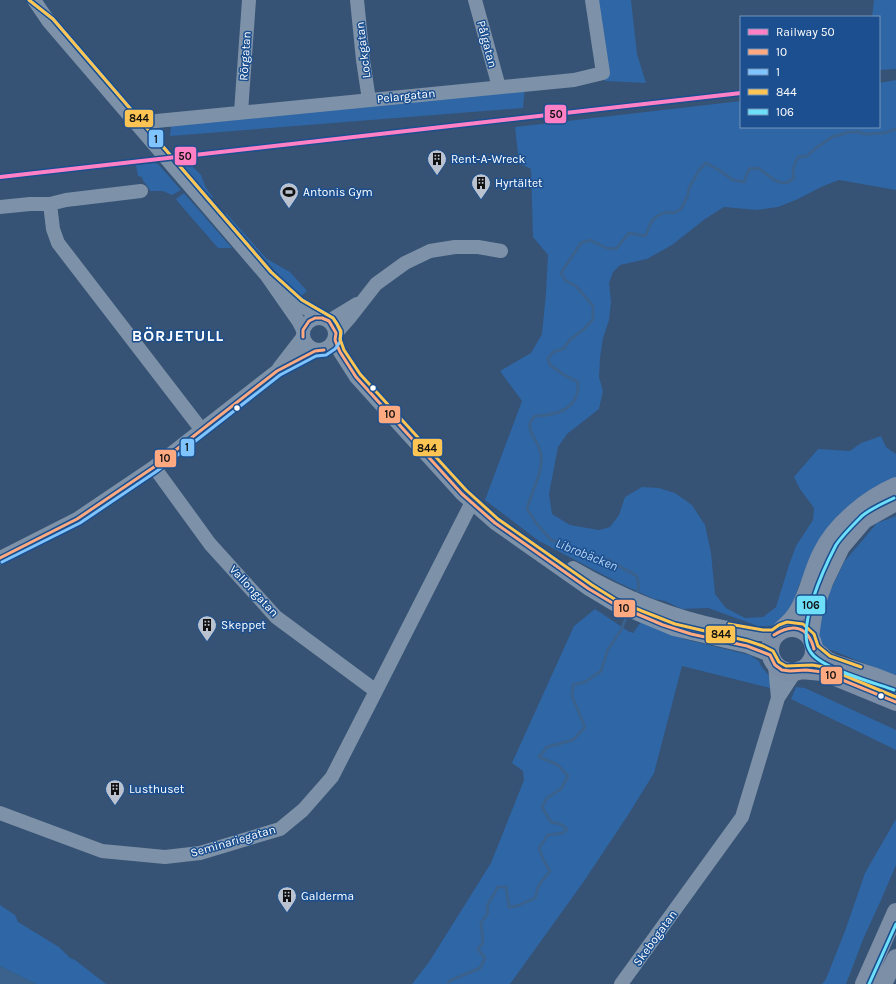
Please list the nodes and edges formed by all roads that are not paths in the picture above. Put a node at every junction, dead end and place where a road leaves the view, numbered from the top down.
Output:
1 (21, 0) edge
2 (34, 0) edge
3 (249, 0) edge
4 (357, 0) edge
5 (475, 0) edge
6 (592, 0) edge
7 (50, 22) junction
8 (499, 87) junction
9 (369, 100) junction
10 (241, 112) junction
11 (136, 123) junction
12 (141, 191) dead end
13 (50, 204) junction
14 (0, 207) edge
15 (501, 251) dead end
16 (267, 276) junction
17 (330, 328) junction
18 (303, 333) junction
19 (320, 350) junction
20 (277, 371) junction
21 (356, 377) junction
22 (201, 429) junction
23 (154, 467) junction
24 (896, 486) edge
25 (472, 502) junction
26 (896, 502) edge
27 (0, 558) edge
28 (643, 610) junction
29 (778, 632) junction
30 (812, 643) junction
31 (772, 660) junction
32 (798, 671) junction
33 (896, 685) edge
34 (376, 691) junction
35 (778, 698) junction
36 (896, 702) edge
37 (0, 813) edge
38 (896, 912) edge
39 (896, 958) edge
40 (621, 984) edge
41 (864, 984) edge
42 (883, 984) edge

1 - 7 street
2 - 7 street
3 - 10 street, Rörgatan
4 - 9 street, Lockgatan
5 - 8 street, Pålgatan
6 - 8 street, Pelargatan
7 - 11 street
8 - 9 street, Pelargatan
9 - 10 street, Pelargatan
10 - 11 street, Pelargatan
11 - 16 street
12 - 13 street
13 - 14 street
13 - 22 street
15 - 17 street
16 - 17 street
16 - 18 street
17 - 18 street
17 - 19 street
17 - 21 street
18 - 19 street
18 - 20 street
19 - 20 street
19 - 21 street
20 - 22 street
21 - 25 street
22 - 23 street
23 - 27 street
23 - 34 street, Vallongatan
24 - 29 main road
25 - 28 street
25 - 34 street, Seminariegatan
26 - 30 main road
28 - 29 street
28 - 31 street
29 - 30 main road
29 - 31 main road
30 - 32 main road
30 - 33 main road
31 - 32 main road
31 - 35 street, Skebogatan
32 - 35 street, Skebogatan
32 - 36 main road
34 - 37 street, Seminariegatan
35 - 40 street, Skebogatan
38 - 41 main road
39 - 42 main road

